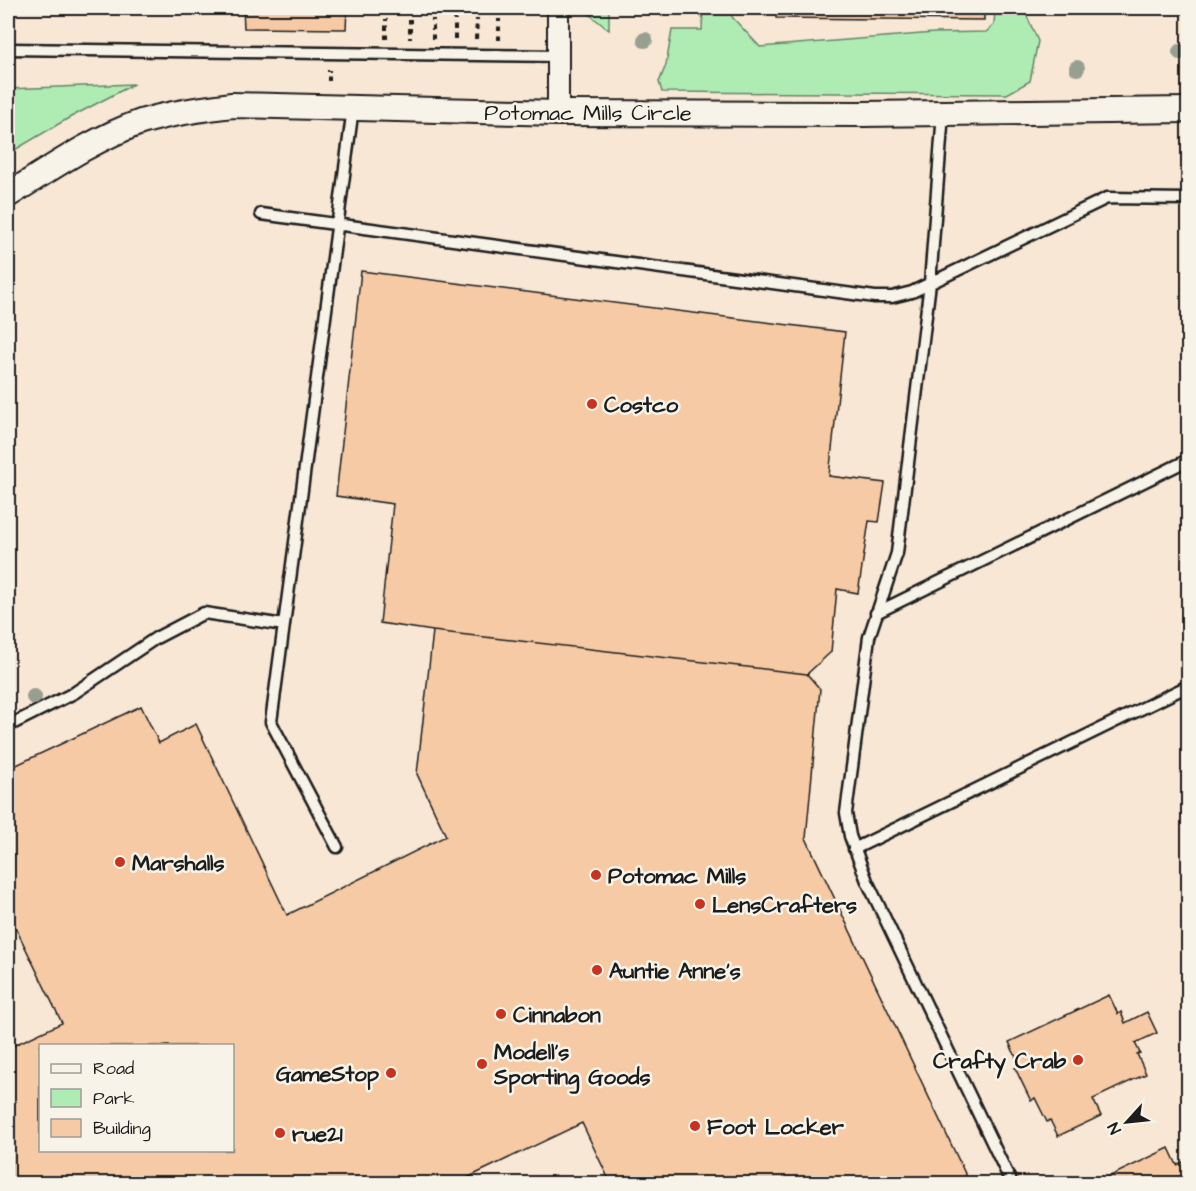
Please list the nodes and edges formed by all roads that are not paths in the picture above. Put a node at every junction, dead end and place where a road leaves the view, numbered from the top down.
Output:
1 (558, 8) edge
2 (8, 49) edge
3 (558, 56) junction
4 (353, 108) junction
5 (1188, 110) edge
6 (943, 112) junction
7 (558, 113) junction
8 (8, 195) edge
9 (1188, 199) edge
10 (261, 214) dead end
11 (338, 224) junction
12 (930, 284) junction
13 (1188, 460) edge
14 (876, 613) junction
15 (284, 625) junction
16 (1188, 686) edge
17 (8, 726) edge
18 (338, 847) dead end
19 (854, 849) junction
20 (1012, 1184) edge

1 - 3 street
2 - 3 lane
3 - 7 street
4 - 7 street, Potomac Mills Circle
4 - 8 street, Potomac Mills Circle
4 - 11 lane
5 - 6 street, Potomac Mills Circle
6 - 7 street, Potomac Mills Circle
6 - 12 lane
9 - 12 lane
10 - 11 lane
11 - 12 lane
11 - 15 lane
12 - 14 lane
13 - 14 lane
14 - 19 lane
15 - 17 lane
15 - 18 lane
16 - 19 lane
19 - 20 lane

